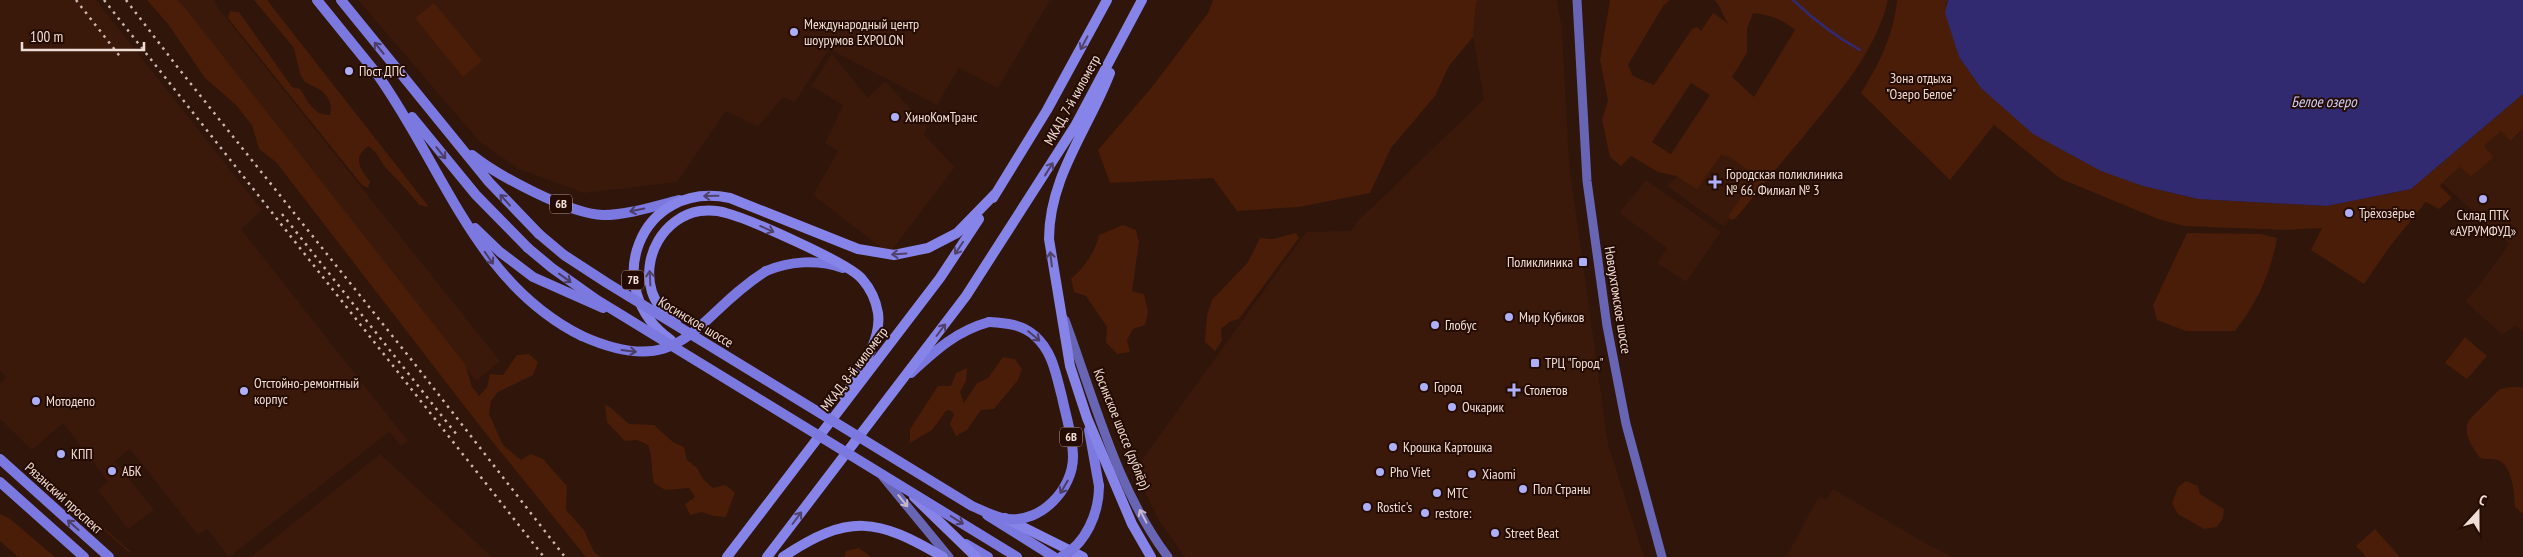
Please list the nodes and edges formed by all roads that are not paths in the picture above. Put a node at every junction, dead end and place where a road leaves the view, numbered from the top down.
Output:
1 (317, 0) edge
2 (341, 0) edge
3 (1107, 0) edge
4 (1142, 0) edge
5 (1577, 0) edge
6 (1583, 0) edge
7 (1126, 32) junction
8 (1581, 42) junction
9 (377, 74) junction
10 (454, 139) junction
11 (996, 193) junction
12 (684, 199) junction
13 (454, 202) junction
14 (856, 273) junction
15 (1060, 306) junction
16 (694, 356) junction
17 (901, 383) junction
18 (816, 407) dead end
19 (1087, 418) junction
20 (806, 424) dead end
21 (819, 438) junction
22 (883, 448) dead end
23 (0, 459) edge
24 (871, 464) joint
25 (0, 482) edge
26 (972, 506) junction
27 (84, 557) edge
28 (109, 557) edge
29 (727, 557) edge
30 (767, 557) edge
31 (783, 557) edge
32 (944, 557) edge
33 (948, 557) edge
34 (983, 557) edge
35 (1017, 557) edge
36 (1054, 557) edge
37 (1061, 557) edge
38 (1082, 557) edge
39 (1151, 557) edge
40 (1168, 557) edge
41 (1662, 557) edge

1 - 9 main road
10 -> 2 main road, Косинское шоссе
3 -> 11 highway, МКАД, 7-й километр
4 - 7 highway, МКАД, 7-й километр
5 - 8 main road, Новоухтомское шоссе
6 - 8 main road, Новоухтомское шоссе
15 -> 7 highway
17 -> 7 highway, МКАД, 7-й километр
8 - 41 main road, Новоухтомское шоссе
9 - 13 main road
9 -> 35 main road, bridge
12 -> 10 main road, 6B
26 -> 10 main road, Косинское шоссе, bridge
11 -> 12 highway, 6B
11 -> 21 highway, МКАД, 8-й километр
12 - 16 highway, 7B
13 -> 14 main road, bridge
13 - 16 main road
18 -> 14 highway
14 - 21 highway
15 - 19 highway
40 -> 15 main road, Косинское шоссе (дублёр)
16 - 20 highway
17 -> 26 main road, 6B, bridge
30 -> 17 highway
19 - 37 main road, bridge
19 - 39 highway
21 - 29 highway, МКАД, 8-й километр
22 - 38 highway
28 -> 23 main road, Рязанский проспект
24 -> 33 main road
24 - 34 highway
25 - 27 main road
26 - 36 main road, Косинское шоссе, bridge
31 - 32 highway

